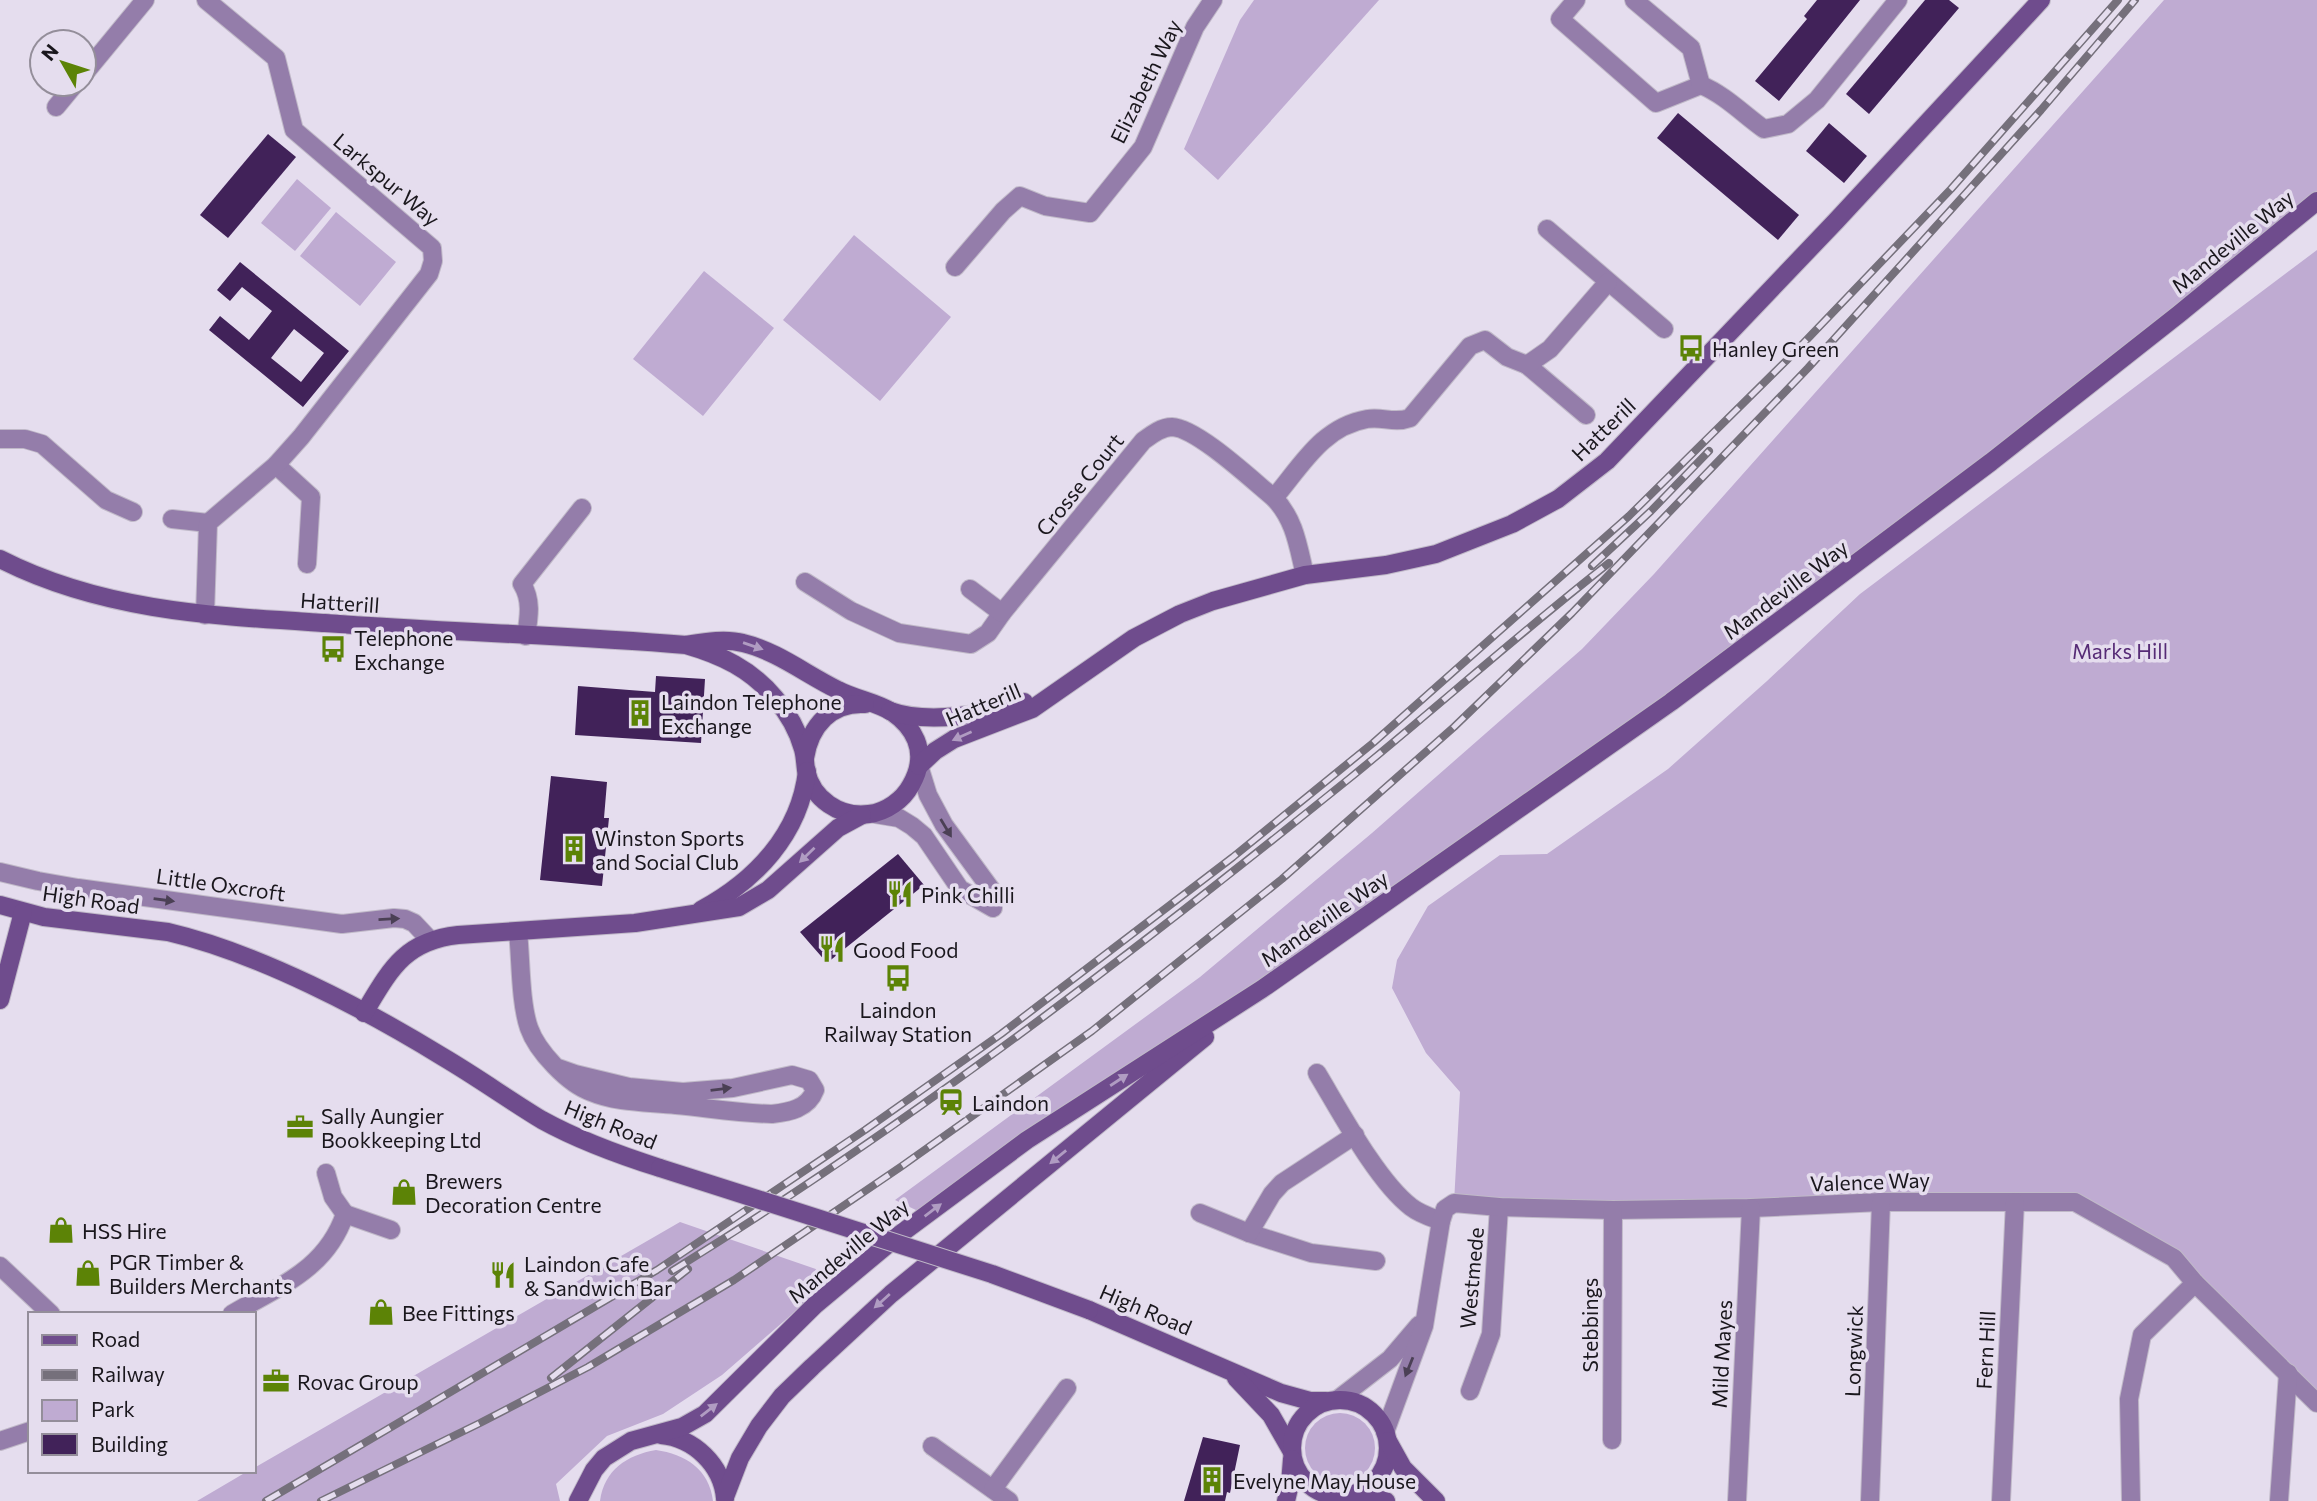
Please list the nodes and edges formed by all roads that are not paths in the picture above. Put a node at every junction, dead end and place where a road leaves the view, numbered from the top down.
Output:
1 (145, 0) edge
2 (206, 0) edge
3 (1213, 0) edge
4 (1576, 0) edge
5 (1634, 0) edge
6 (1898, 0) edge
7 (2041, 0) edge
8 (98, 57) edge
9 (1701, 85) junction
10 (63, 98) edge
11 (56, 107) dead end
12 (2317, 201) edge
13 (1546, 229) dead end
14 (955, 267) dead end
15 (1608, 282) junction
16 (1664, 328) dead end
17 (1527, 365) junction
18 (1586, 415) dead end
19 (0, 439) edge
20 (276, 465) junction
21 (1275, 498) junction
22 (582, 508) dead end
23 (132, 512) dead end
24 (172, 519) dead end
25 (208, 523) junction
26 (0, 559) edge
27 (307, 564) dead end
28 (1305, 575) junction
29 (805, 583) dead end
30 (970, 589) dead end
31 (1002, 613) junction
32 (205, 615) junction
33 (526, 636) junction
34 (686, 645) junction
35 (1066, 684) junction
36 (882, 708) junction
37 (806, 764) junction
38 (919, 766) junction
39 (868, 814) junction
40 (0, 872) edge
41 (0, 905) edge
42 (23, 912) junction
43 (692, 915) junction
44 (518, 932) junction
45 (429, 939) junction
46 (1262, 989) junction
47 (0, 1000) edge
48 (365, 1013) junction
49 (558, 1068) junction
50 (1317, 1073) dead end
51 (1355, 1135) junction
52 (326, 1173) dead end
53 (1881, 1202) junction
54 (2015, 1202) junction
55 (1499, 1207) junction
56 (1751, 1208) junction
57 (1613, 1210) junction
58 (1200, 1213) dead end
59 (345, 1214) junction
60 (1441, 1221) junction
61 (391, 1230) dead end
62 (1249, 1233) junction
63 (1376, 1261) dead end
64 (0, 1266) edge
65 (2195, 1283) junction
66 (1429, 1303) junction
67 (49, 1312) edge
68 (235, 1312) edge
69 (1220, 1365) junction
70 (2288, 1373) junction
71 (1067, 1388) dead end
72 (1470, 1391) dead end
73 (1333, 1400) junction
74 (2317, 1403) edge
75 (28, 1432) edge
76 (647, 1436) junction
77 (1386, 1437) junction
78 (1612, 1440) dead end
79 (0, 1441) edge
80 (932, 1446) dead end
81 (1292, 1455) junction
82 (993, 1489) junction
83 (587, 1492) edge
84 (1345, 1497) edge
85 (725, 1499) edge
86 (578, 1501) edge
87 (1010, 1501) edge
88 (1286, 1501) edge
89 (1386, 1501) edge
90 (1436, 1501) edge
91 (1737, 1501) edge
92 (1870, 1501) edge
93 (2001, 1501) edge
94 (2131, 1501) edge
95 (2279, 1501) edge

1 - 8 street
2 - 20 street, Larkspur Way
3 - 14 street, Elizabeth Way
4 - 9 street
5 - 9 street
6 - 9 street
7 - 28 street, Hatterill
10 - 11 street
12 - 46 street, Mandeville Way
13 - 15 street
15 - 16 street
15 - 17 street
17 - 18 street
17 - 21 street
19 - 23 street
20 - 25 street, Larkspur Way
20 - 27 street
21 - 28 street, Crosse Court
21 - 31 street, Crosse Court
22 - 33 street
24 - 25 street
25 - 32 street
26 - 32 street, Hatterill
28 - 35 street, Hatterill
29 - 31 street, Crosse Court
30 - 31 street
32 - 33 street, Hatterill
33 - 34 street, Hatterill
34 -> 36 street, Hatterill
34 - 37 street, Hatterill
35 - 36 street, Hatterill
35 -> 38 street, Hatterill
36 - 37 street, Hatterill
36 - 38 street, Hatterill
37 - 39 street, Hatterill
37 - 43 street
38 - 39 street, Hatterill
38 -> 39 street
39 -> 43 street
40 -> 45 street, Little Oxcroft
41 - 42 street, High Road
42 - 47 street
42 - 48 street, High Road
43 - 44 street
44 - 45 street
44 - 49 street
45 - 48 street
76 -> 46 street, Mandeville Way
46 -> 85 street, Mandeville Way
48 - 69 street, High Road, bridge
49 -> 49 street
50 - 51 street
51 - 60 street
51 - 62 street
52 - 59 street
53 - 54 street, Valence Way
53 - 56 street, Valence Way
53 - 92 street, Longwick
54 - 65 street, Valence Way
54 - 93 street, Fern Hill
55 - 57 street, Valence Way
55 - 60 street, Valence Way
55 - 72 street, Westmede
56 - 57 street, Valence Way
56 - 91 street, Mild Mayes
57 - 78 street, Stebbings
58 - 62 street
59 - 61 street
59 - 68 street
60 - 66 street
62 - 63 street
64 - 67 street
65 - 70 street, Valence Way
65 - 94 street
66 - 73 street
66 -> 77 street
69 - 73 street, High Road
69 - 81 street, High Road
70 - 74 street, Valence Way
70 - 95 street
71 - 82 street
73 - 77 street
73 - 81 street
75 - 79 street
76 - 83 street, Mandeville Way
76 - 85 street, Mandeville Way
77 - 84 street
77 - 90 street
80 - 82 street
81 - 84 street
81 - 88 street
82 - 87 street
83 - 86 street, Mandeville Way
84 - 89 street

